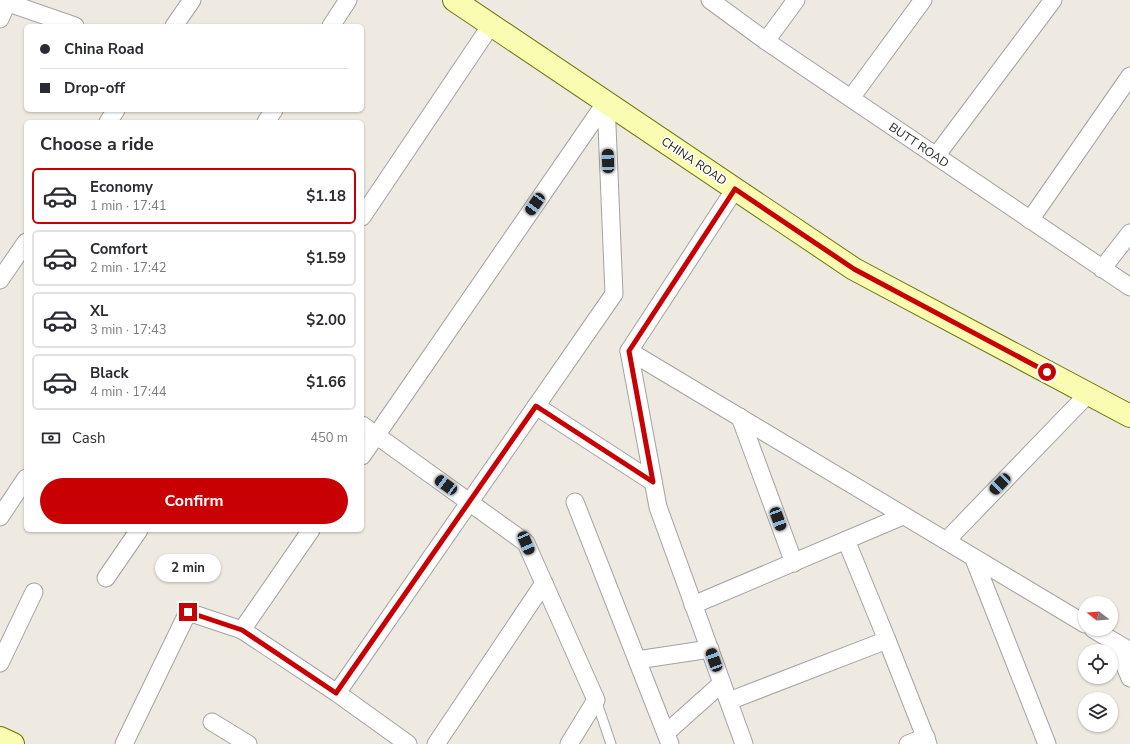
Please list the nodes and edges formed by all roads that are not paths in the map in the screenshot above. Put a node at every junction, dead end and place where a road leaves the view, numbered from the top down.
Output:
1 (192, 0) edge
2 (348, 0) edge
3 (454, 0) edge
4 (710, 0) edge
5 (796, 0) edge
6 (923, 0) edge
7 (1053, 0) edge
8 (4, 1) edge
9 (0, 19) edge
10 (69, 24) edge
11 (175, 24) edge
12 (332, 24) edge
13 (491, 25) junction
14 (766, 41) junction
15 (1130, 76) edge
16 (851, 98) junction
17 (606, 102) junction
18 (936, 156) junction
19 (735, 189) junction
20 (364, 214) edge
21 (1030, 220) junction
22 (1130, 233) edge
23 (24, 245) edge
24 (1102, 269) junction
25 (0, 280) edge
26 (1130, 287) edge
27 (629, 351) junction
28 (1088, 394) junction
29 (536, 406) junction
30 (1130, 416) edge
31 (740, 417) junction
32 (364, 426) edge
33 (376, 435) junction
34 (364, 453) edge
35 (24, 481) edge
36 (653, 482) junction
37 (469, 502) junction
38 (575, 502) dead end
39 (903, 516) junction
40 (0, 517) edge
41 (138, 532) edge
42 (310, 532) edge
43 (846, 540) junction
44 (946, 541) junction
45 (974, 558) junction
46 (794, 562) junction
47 (106, 578) dead end
48 (544, 583) junction
49 (34, 592) dead end
50 (694, 605) junction
51 (1078, 620) edge
52 (242, 630) junction
53 (1105, 636) edge
54 (887, 640) junction
55 (1115, 642) junction
56 (710, 649) junction
57 (1130, 651) edge
58 (637, 660) junction
59 (0, 663) edge
60 (1130, 678) edge
61 (722, 683) junction
62 (336, 693) junction
63 (596, 700) junction
64 (729, 701) junction
65 (212, 722) dead end
66 (0, 738) edge
67 (668, 738) edge
68 (927, 741) edge
69 (13, 744) edge
70 (124, 744) edge
71 (248, 744) edge
72 (408, 744) edge
73 (436, 744) edge
74 (569, 744) edge
75 (611, 744) edge
76 (744, 744) edge
77 (908, 744) edge
78 (1046, 744) edge

1 - 11 street
2 - 12 street
3 - 13 main road, CHINA ROAD
4 - 14 street, BUTT ROAD
5 - 14 street
6 - 16 street
7 - 18 street
8 - 9 street
8 - 10 street
13 - 17 main road, CHINA ROAD
13 - 20 street
14 - 16 street, BUTT ROAD
15 - 21 street
16 - 18 street, BUTT ROAD
17 - 19 main road, CHINA ROAD
17 - 29 street
17 - 33 street
18 - 21 street, BUTT ROAD
19 - 27 street
19 - 28 main road, CHINA ROAD
21 - 24 street, BUTT ROAD
22 - 24 street
23 - 25 street
24 - 26 street, BUTT ROAD
27 - 31 street
27 - 36 street
28 - 30 main road, CHINA ROAD
28 - 44 street
29 - 36 street
29 - 37 street
31 - 39 street
31 - 46 street
32 - 33 street
33 - 34 street
33 - 37 street
35 - 40 street
36 - 50 street
37 - 48 street
37 - 62 street
38 - 58 street
39 - 43 street
39 - 44 street
41 - 47 street
42 - 52 street
43 - 46 street
43 - 54 street
44 - 45 street
45 - 51 street
45 - 78 street
46 - 50 street
48 - 63 street
48 - 73 street
49 - 59 street
50 - 56 street
52 - 62 street
52 - 70 street
53 - 55 street
54 - 64 street
54 - 68 street
55 - 57 street
55 - 60 street
56 - 58 street
56 - 61 street
58 - 67 street
61 - 64 street
61 - 67 street
62 - 72 street
63 - 74 street
63 - 75 lane
64 - 76 street
65 - 71 street
66 - 69 main road
68 - 77 street

